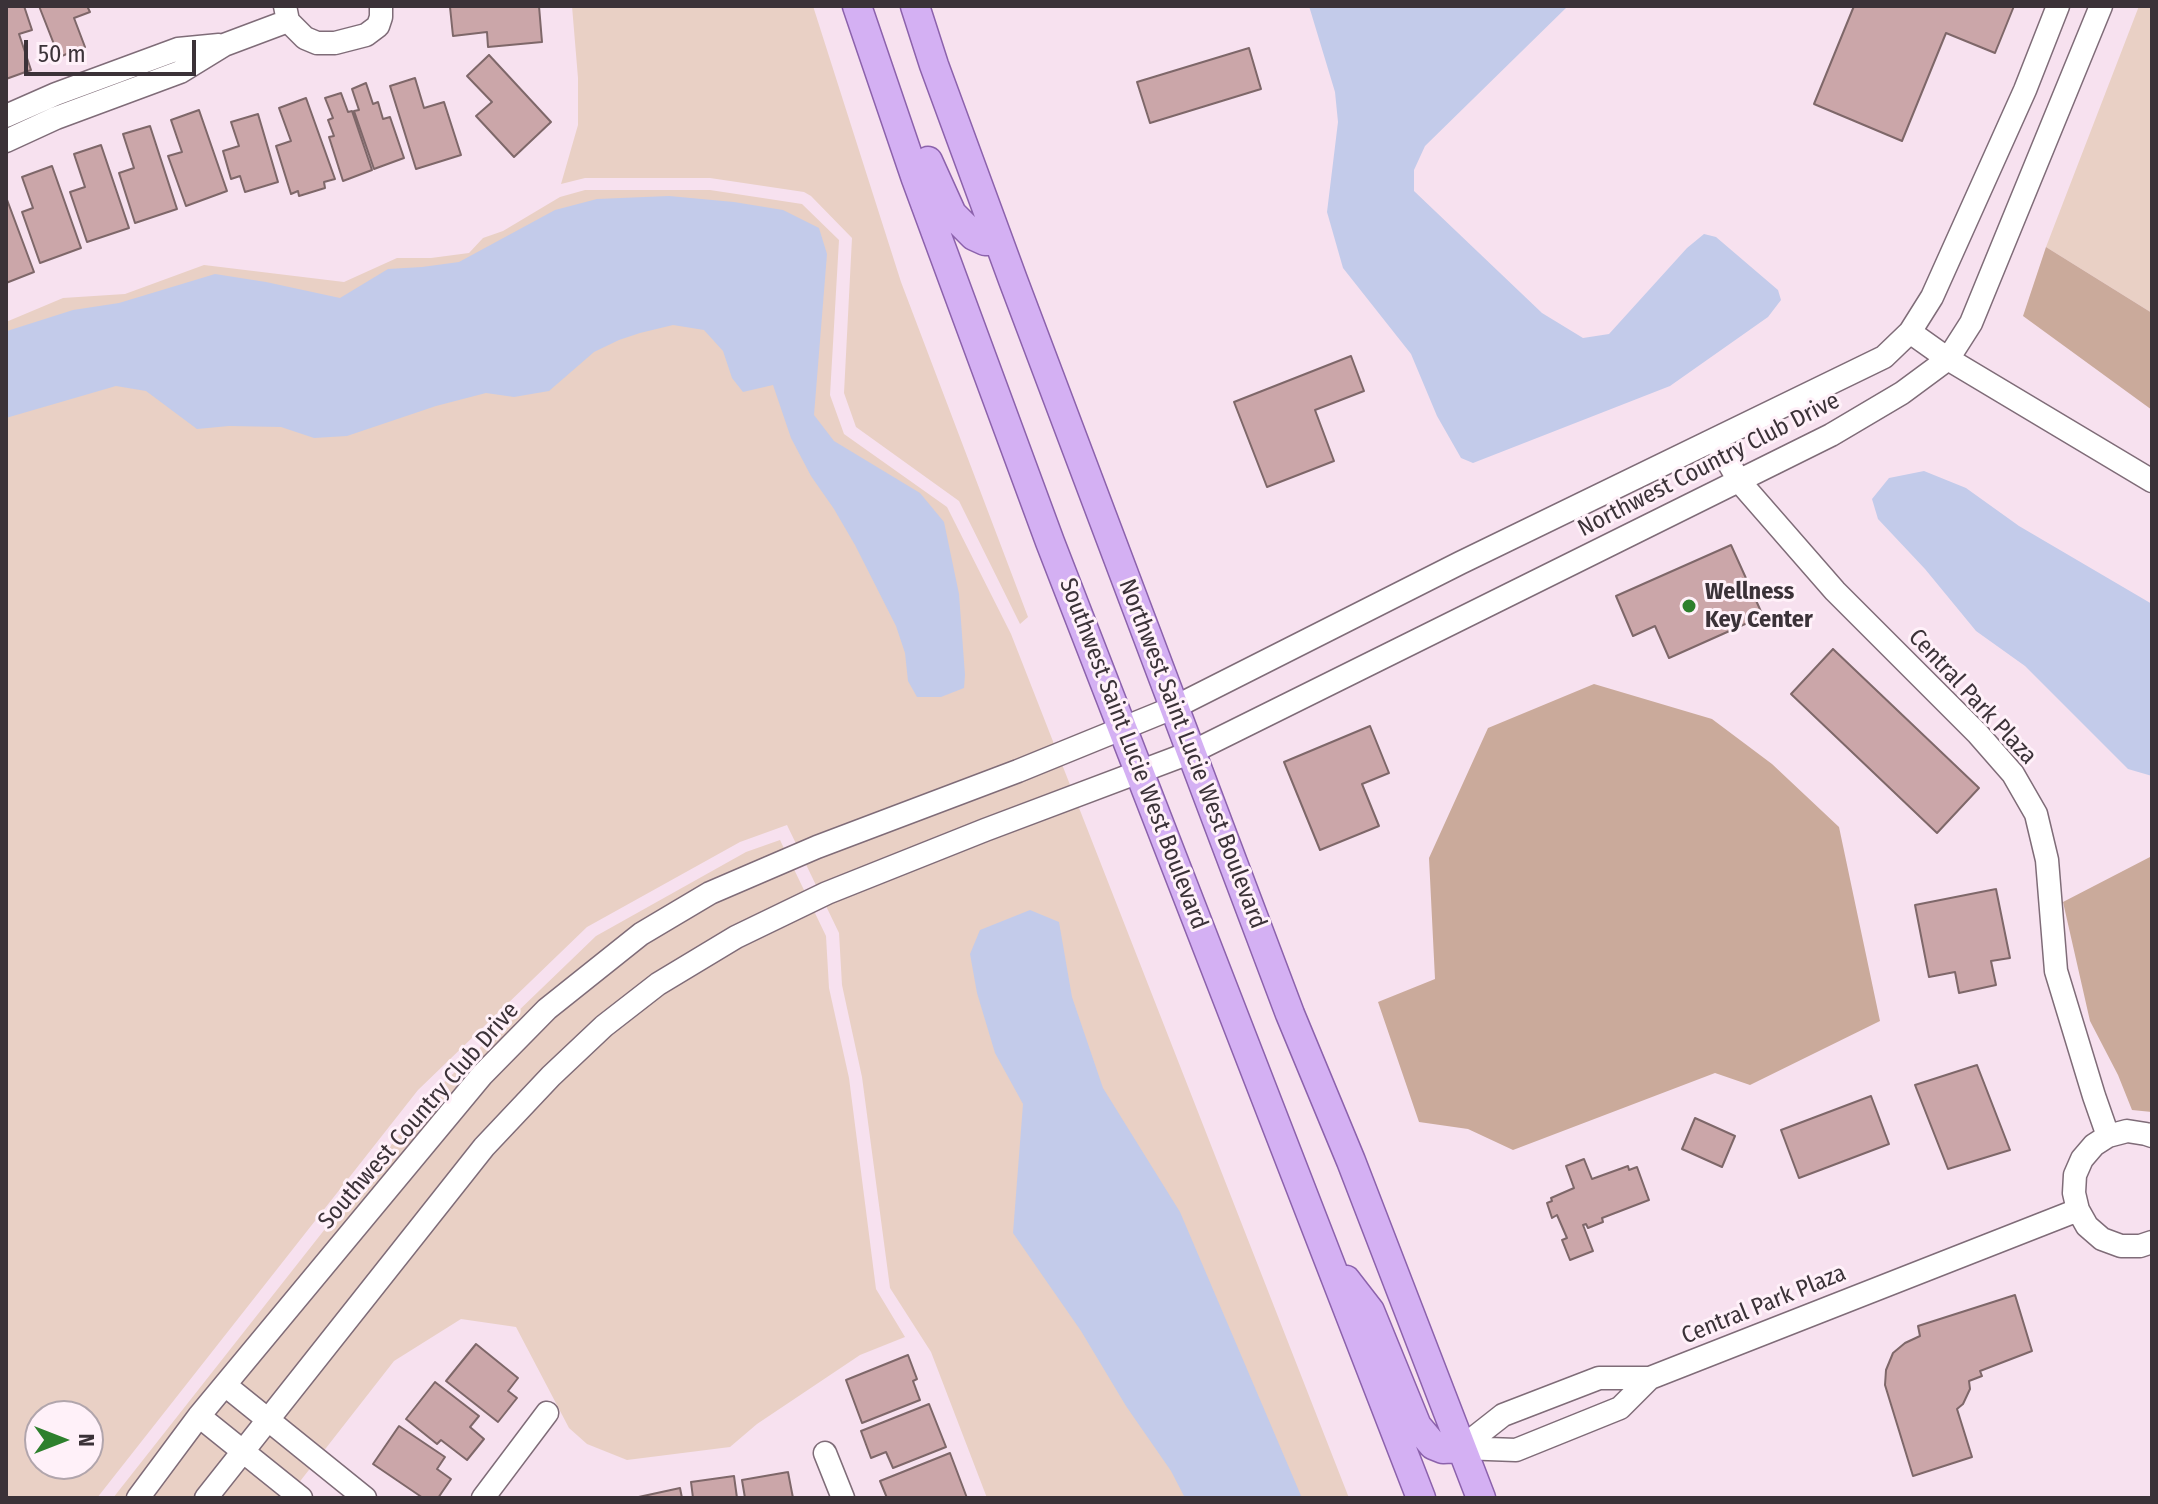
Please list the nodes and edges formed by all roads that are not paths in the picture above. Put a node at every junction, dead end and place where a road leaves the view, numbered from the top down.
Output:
1 (381, 6) edge
2 (857, 6) edge
3 (873, 6) edge
4 (915, 6) edge
5 (2058, 6) edge
6 (2101, 6) edge
7 (286, 14) edge
8 (48, 110) junction
9 (6, 116) edge
10 (6, 141) edge
11 (998, 241) junction
12 (1910, 332) junction
13 (1948, 359) junction
14 (1715, 439) junction
15 (1739, 481) junction
16 (2152, 481) edge
17 (1175, 707) junction
18 (1123, 729) junction
19 (1192, 752) junction
20 (1140, 770) junction
21 (2108, 1136) junction
22 (2152, 1136) edge
23 (2078, 1210) junction
24 (2152, 1242) edge
25 (1326, 1254) junction
26 (1650, 1378) junction
27 (225, 1385) junction
28 (547, 1413) dead end
29 (199, 1416) junction
30 (269, 1420) junction
31 (1461, 1448) junction
32 (243, 1452) junction
33 (825, 1453) dead end
34 (138, 1498) edge
35 (206, 1498) edge
36 (301, 1498) edge
37 (365, 1498) edge
38 (483, 1498) edge
39 (843, 1498) edge
40 (1421, 1498) edge
41 (1481, 1498) edge

1 - 7 street
2 - 18 main road, Southwest Saint Lucie West Boulevard
3 - 11 main road
4 - 11 main road, Northwest Saint Lucie West Boulevard
5 - 12 street, Northwest Country Club Drive
6 - 13 street, Northwest Country Club Drive
7 - 8 street
8 - 9 street
8 - 10 street
11 - 17 main road, Northwest Saint Lucie West Boulevard
12 - 13 street
12 - 14 street, Northwest Country Club Drive
13 - 15 street, Northwest Country Club Drive
13 - 16 street
14 - 15 street, Central Park Plaza
14 - 17 street, Northwest Country Club Drive
15 - 19 street, Northwest Country Club Drive
15 - 21 street, Central Park Plaza
17 - 18 street, Northwest Country Club Drive
17 - 19 main road, Northwest Saint Lucie West Boulevard
18 - 20 main road, Southwest Saint Lucie West Boulevard
18 - 27 street, Southwest Country Club Drive
19 - 20 street, Northwest Country Club Drive
19 - 31 main road, Northwest Saint Lucie West Boulevard
20 - 25 main road, Southwest Saint Lucie West Boulevard
20 - 30 street
21 - 22 street
21 - 23 street
23 - 24 street
23 - 26 street, Central Park Plaza
25 - 31 main road
25 - 40 main road, Southwest Saint Lucie West Boulevard
26 - 31 street, Central Park Plaza
26 - 31 street, Central Park Plaza
27 - 29 street, Southwest Country Club Drive
27 - 30 street
28 - 38 street
29 - 32 street
29 - 34 street, Southwest Country Club Drive
30 - 32 street
30 - 37 street
31 - 41 main road, Northwest Saint Lucie West Boulevard
32 - 35 street
32 - 36 street
33 - 39 street

